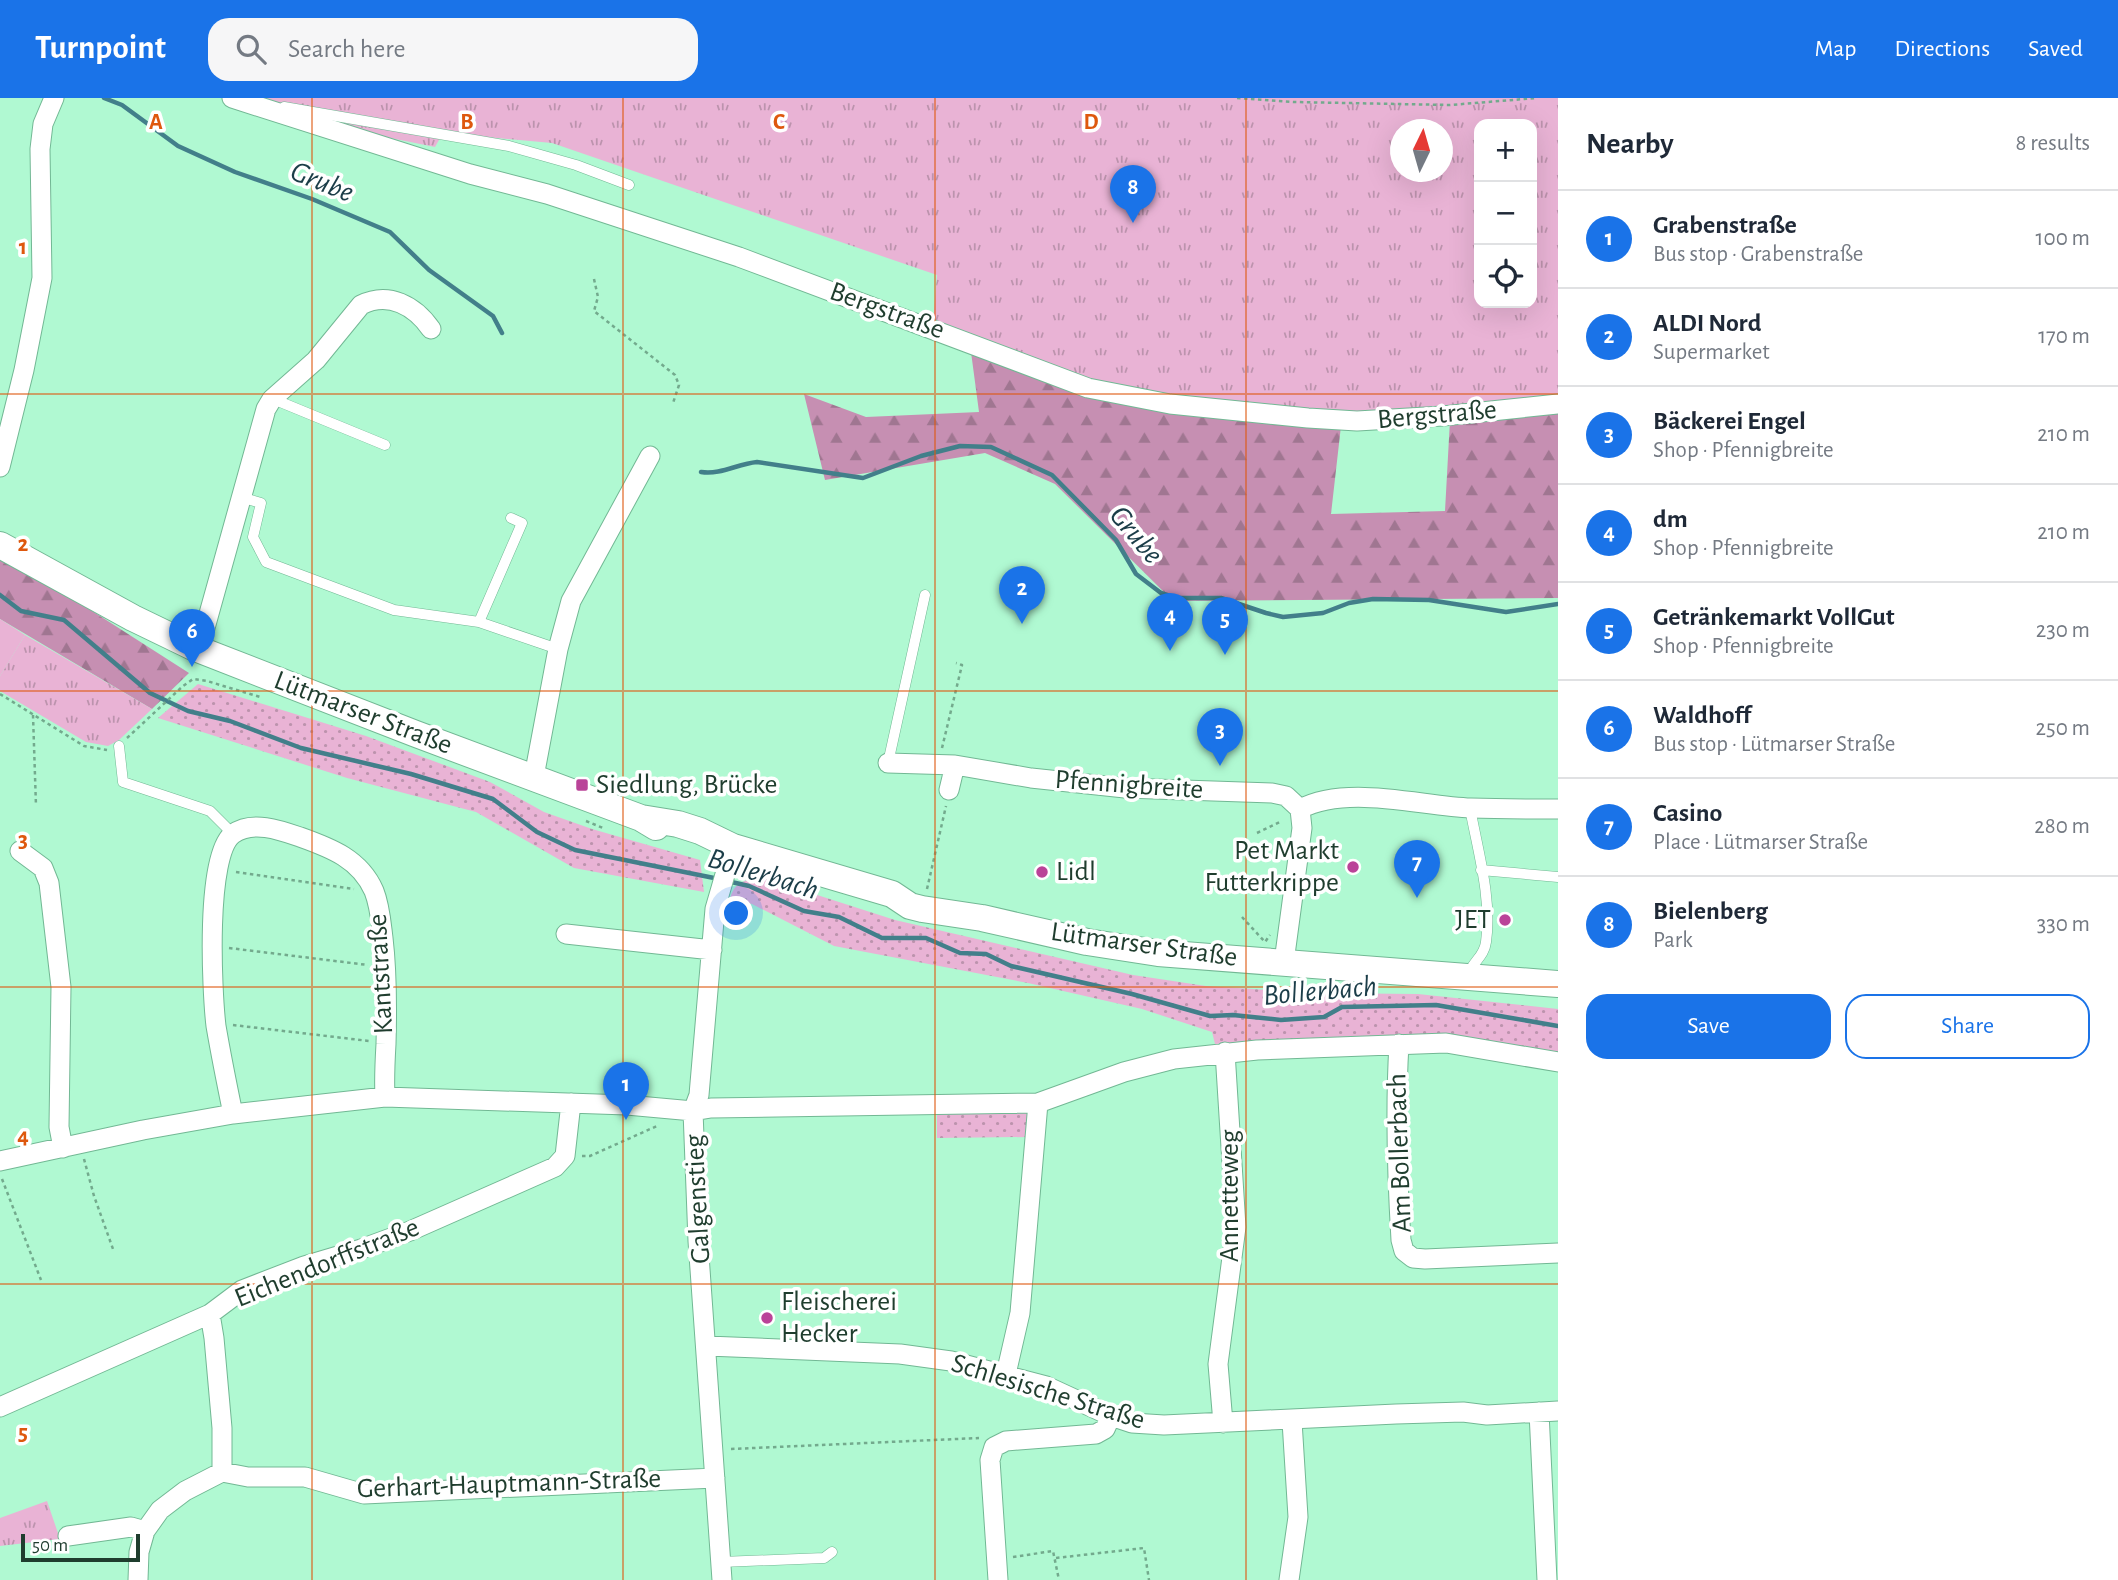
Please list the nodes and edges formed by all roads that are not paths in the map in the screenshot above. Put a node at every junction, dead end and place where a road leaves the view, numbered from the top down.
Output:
1 (54, 98) edge
2 (232, 98) edge
3 (252, 105) junction
4 (629, 185) dead end
5 (431, 329) dead end
6 (272, 399) junction
7 (1558, 404) edge
8 (386, 444) dead end
9 (650, 456) dead end
10 (0, 467) edge
11 (240, 497) junction
12 (511, 518) dead end
13 (0, 545) edge
14 (925, 596) dead end
15 (479, 622) junction
16 (195, 648) junction
17 (558, 649) junction
18 (119, 746) road end
19 (888, 763) joint
20 (946, 765) junction
21 (531, 777) junction
22 (949, 790) road end
23 (1470, 808) junction
24 (1558, 809) edge
25 (1293, 814) junction
26 (233, 834) junction
27 (20, 851) dead end
28 (730, 855) junction
29 (1481, 870) junction
30 (1558, 877) edge
31 (892, 894) junction
32 (982, 918) junction
33 (566, 934) dead end
34 (712, 950) junction
35 (1284, 962) junction
36 (1469, 976) junction
37 (1558, 984) edge
38 (1399, 1044) junction
39 (1225, 1052) junction
40 (1558, 1062) edge
41 (385, 1097) junction
42 (571, 1102) junction
43 (1038, 1103) junction
44 (694, 1111) junction
45 (233, 1114) junction
46 (72, 1146) junction
47 (0, 1161) edge
48 (1558, 1254) edge
49 (210, 1314) junction
50 (707, 1346) junction
51 (1006, 1374) junction
52 (0, 1407) edge
53 (1549, 1411) edge
54 (1111, 1416) junction
55 (1292, 1421) junction
56 (1223, 1423) junction
57 (222, 1472) junction
58 (715, 1478) junction
59 (145, 1531) junction
60 (68, 1536) dead end
61 (832, 1552) dead end
62 (721, 1571) edge
63 (138, 1580) edge
64 (998, 1580) edge
65 (1289, 1580) edge
66 (1547, 1580) edge

1 - 10 street
2 - 3 street, Bergstraße
3 - 4 lane
3 - 7 street, Bergstraße
5 - 6 street
6 - 8 lane
6 - 11 street
9 - 17 street
11 - 15 lane
11 - 16 street
12 - 15 lane
13 - 16 main road, Lütmarser Straße
14 - 19 lane
15 - 17 lane
16 - 21 main road, Lütmarser Straße
17 - 21 street
18 - 26 lane
19 - 20 street, Pfennigbreite
20 - 22 street
20 - 25 street, Pfennigbreite
21 - 28 main road, Lütmarser Straße
23 - 24 street
23 - 25 street
23 - 29 lane
25 - 35 street
26 - 41 street, Kantstraße
26 - 45 street
27 - 46 street
28 - 31 main road, Lütmarser Straße
28 - 34 street, Galgenstieg
29 - 30 lane
29 - 36 lane
31 - 32 main road, Lütmarser Straße
31 - 32 main road, Lütmarser Straße
32 - 35 main road, Lütmarser Straße
33 - 34 street
34 - 44 street, Galgenstieg
35 - 36 main road, Lütmarser Straße
36 - 37 main road, Lütmarser Straße
38 - 39 street, Am Bollerbach
38 - 40 street, Am Bollerbach
38 - 48 street, Am Bollerbach
39 - 43 street, Am Bollerbach
39 - 56 street, Annetteweg
41 - 42 street, Am Bollerbach
41 - 45 street, Am Bollerbach
42 - 44 street, Am Bollerbach
42 - 49 street, Eichendorffstraße
43 - 44 street, Am Bollerbach
43 - 51 street
44 - 50 street, Galgenstieg
45 - 46 street, Am Bollerbach
46 - 47 street, Am Bollerbach
49 - 52 street, Eichendorffstraße
49 - 57 street
50 - 51 street, Schlesische Straße
50 - 58 street, Galgenstieg
51 - 54 street, Schlesische Straße
53 - 55 street, Schlesische Straße
53 - 66 street
54 - 56 street, Schlesische Straße
54 - 64 street
55 - 56 street, Schlesische Straße
55 - 65 street
57 - 58 street, Gerhart-Hauptmann-Straße
57 - 59 street
58 - 62 street, Galgenstieg
59 - 60 street
59 - 63 street
61 - 62 lane

